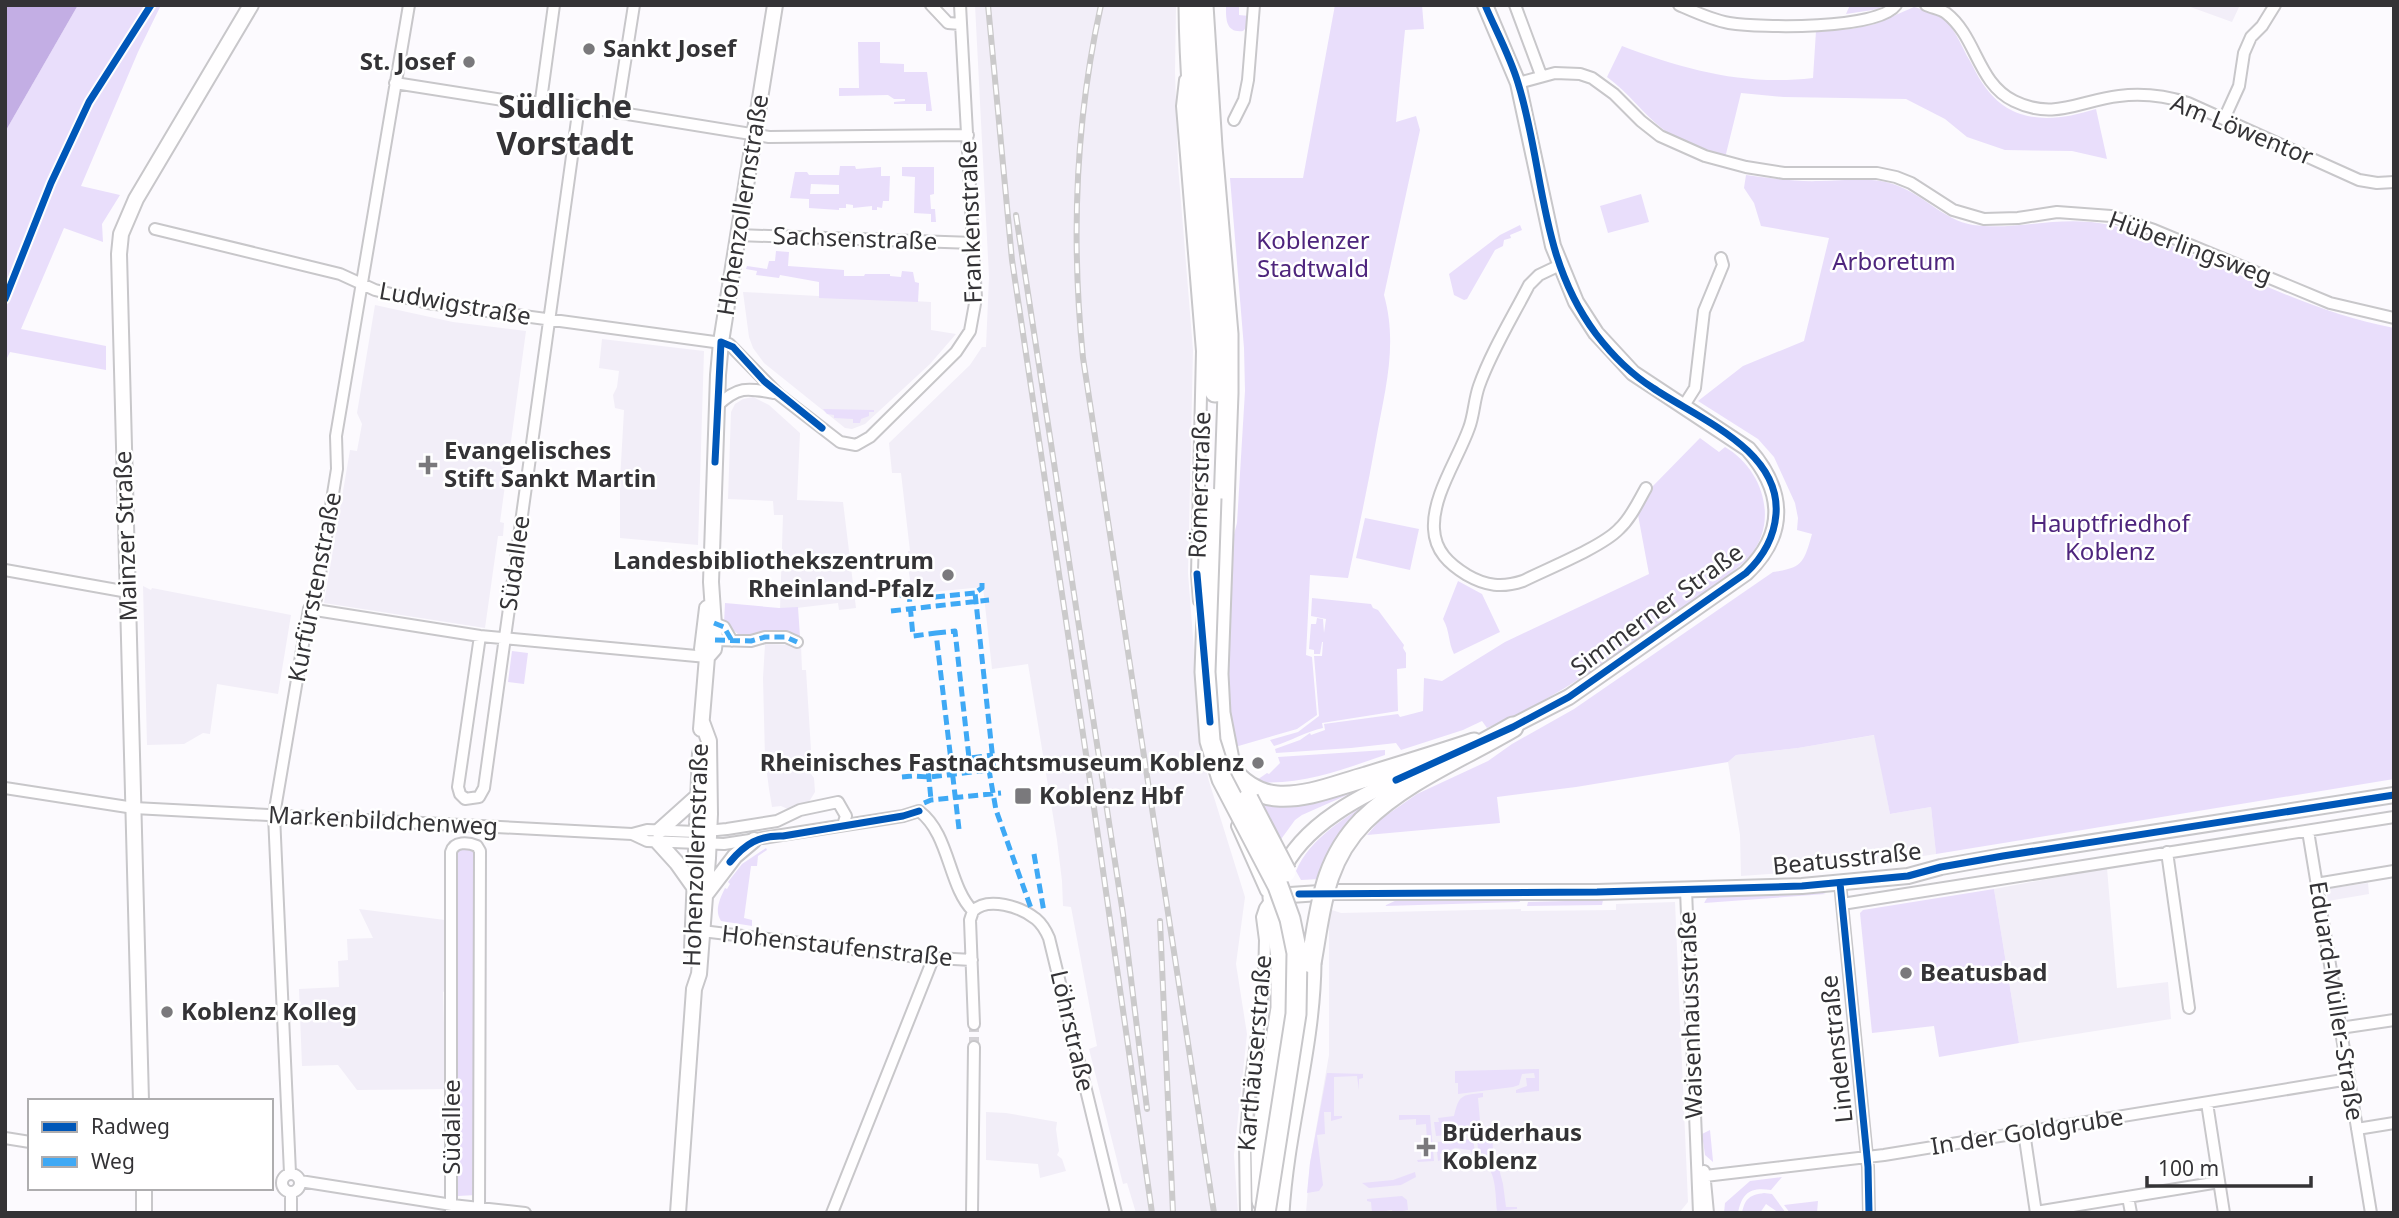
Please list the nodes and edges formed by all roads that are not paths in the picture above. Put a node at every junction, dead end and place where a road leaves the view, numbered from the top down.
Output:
1 (251, 5) edge
2 (408, 5) edge
3 (554, 5) edge
4 (634, 5) edge
5 (775, 5) edge
6 (931, 5) edge
7 (960, 5) edge
8 (1189, 5) edge
9 (1203, 5) edge
10 (1254, 5) edge
11 (1485, 5) edge
12 (1515, 5) edge
13 (1679, 5) edge
14 (1896, 5) edge
15 (1926, 5) edge
16 (2275, 5) edge
17 (1704, 11) edge
18 (961, 24) junction
19 (1191, 60) junction
20 (1541, 75) junction
21 (395, 83) junction
22 (1518, 83) junction
23 (541, 100) junction
24 (579, 106) junction
25 (617, 113) junction
26 (2224, 119) junction
27 (1234, 120) dead end
28 (968, 135) junction
29 (754, 136) junction
30 (2394, 182) edge
31 (155, 229) dead end
32 (737, 235) junction
33 (974, 243) junction
34 (1721, 258) dead end
35 (1560, 265) junction
36 (361, 285) junction
37 (2394, 318) edge
38 (550, 320) junction
39 (721, 342) junction
40 (1222, 393) junction
41 (778, 394) junction
42 (717, 406) junction
43 (1683, 407) junction
44 (1646, 488) dead end
45 (5, 570) edge
46 (711, 582) junction
47 (128, 592) junction
48 (309, 609) junction
49 (714, 623) junction
50 (480, 636) junction
51 (505, 639) junction
52 (715, 640) junction
53 (732, 640) junction
54 (797, 642) dead end
55 (707, 657) junction
56 (702, 722) junction
57 (1513, 727) junction
58 (1474, 743) junction
59 (1234, 773) junction
60 (5, 788) edge
61 (2394, 795) edge
62 (698, 796) junction
63 (134, 808) junction
64 (274, 815) junction
65 (2394, 817) edge
66 (843, 825) junction
67 (2308, 831) junction
68 (658, 836) junction
69 (703, 838) junction
70 (754, 840) junction
71 (2167, 852) junction
72 (1295, 853) junction
73 (2003, 856) junction
74 (2394, 871) edge
75 (2007, 877) junction
76 (1840, 883) junction
77 (2316, 884) junction
78 (1686, 890) junction
79 (700, 892) junction
80 (1299, 894) junction
81 (1273, 897) junction
82 (1842, 904) junction
83 (973, 911) junction
84 (702, 931) junction
85 (933, 959) junction
86 (972, 960) junction
87 (1311, 963) junction
88 (694, 989) junction
89 (2189, 1008) dead end
90 (2394, 1020) edge
91 (974, 1024) tunnel mouth
92 (2340, 1028) junction
93 (974, 1047) tunnel mouth
94 (2348, 1079) junction
95 (141, 1099) edge
96 (2207, 1103) junction
97 (2394, 1123) edge
98 (2357, 1129) junction
99 (2024, 1132) junction
100 (5, 1138) edge
101 (28, 1142) edge
102 (1867, 1158) junction
103 (281, 1178) edge
104 (1701, 1180) junction
105 (300, 1181) junction
106 (2219, 1182) junction
107 (144, 1190) edge
108 (291, 1192) junction
109 (2128, 1197) junction
110 (452, 1209) edge
111 (479, 1210) edge
112 (145, 1213) edge
113 (291, 1213) edge
114 (525, 1213) edge
115 (678, 1213) edge
116 (832, 1213) edge
117 (972, 1213) edge
118 (1116, 1213) edge
119 (1246, 1213) edge
120 (1263, 1213) edge
121 (1279, 1213) edge
122 (1699, 1213) edge
123 (1708, 1213) edge
124 (1869, 1213) edge
125 (2036, 1213) edge
126 (2130, 1213) edge
127 (2224, 1213) edge
128 (2371, 1213) edge

1 - 47 street, Mainzer Straße
2 - 21 street, Kurfürstenstraße
3 - 23 street
4 - 25 street
5 - 29 street, Hohenzollernstraße
6 - 18 street
7 - 18 street, Frankenstraße
8 - 19 highway
9 - 40 highway
10 - 27 street
11 - 22 street, Simmerner Straße
12 - 20 street
13 - 17 street
14 - 17 street
15 - 26 street, Am Löwentor
16 - 26 street
18 - 28 street, Frankenstraße
19 - 40 highway
19 - 81 street, Römerstraße
20 - 22 street, Hüberlingsweg
20 - 37 street, Hüberlingsweg
21 - 23 street
21 - 36 street, Kurfürstenstraße
22 - 35 street, Simmerner Straße
23 - 24 street
24 - 25 street
24 - 38 street, Südallee
25 - 29 street
26 - 30 street, Am Löwentor
28 - 29 street
28 - 33 street, Frankenstraße
29 - 32 street, Hohenzollernstraße
31 - 36 street, Ludwigstraße
32 - 33 street, Sachsenstraße
32 - 39 street, Hohenzollernstraße
33 - 41 street, Frankenstraße
34 - 43 street
35 - 43 street, Simmerner Straße
35 - 44 street
36 - 38 street, Ludwigstraße
36 - 48 street, Kurfürstenstraße
38 - 39 street, Ludwigstraße
38 - 51 street, Südallee
39 - 41 street
39 - 42 street, Hohenzollernstraße
40 - 59 highway
40 - 120 highway, bridge
41 - 42 street
42 - 46 street, Hohenzollernstraße
43 - 57 street, Simmerner Straße
45 - 47 street
46 - 49 street, Hohenzollernstraße
46 - 55 street, Hohenzollernstraße
47 - 63 street, Mainzer Straße
48 - 50 street
48 - 64 street, Kurfürstenstraße
49 - 52 street, Hohenzollernstraße
49 - 53 street
50 - 51 street
50 - 51 street, Südallee
51 - 55 street
52 - 53 street
52 - 55 street, Hohenzollernstraße
53 - 54 street
55 - 56 street, Hohenzollernstraße
56 - 62 street, Hohenzollernstraße
56 - 69 street, Hohenzollernstraße
57 - 58 street, Simmerner Straße
57 - 87 highway, bridge
58 - 59 highway
58 - 72 street, Simmerner Straße
59 - 87 highway, bridge
60 - 63 street, Markenbildchenweg
61 - 73 street, Beatusstraße
62 - 68 street
62 - 69 street, Hohenzollernstraße
63 - 64 street, Markenbildchenweg
63 - 95 street, Mainzer Straße
64 - 68 street, Markenbildchenweg
64 - 103 street, Kurfürstenstraße
65 - 67 street, Beatusstraße
66 - 69 street, Markenbildchenweg
66 - 70 street, Markenbildchenweg
66 - 83 street, Markenbildchenweg
67 - 71 street, Beatusstraße
67 - 77 street, Eduard-Müller-Straße
68 - 69 street, Markenbildchenweg
68 - 79 street
69 - 70 street, Markenbildchenweg
69 - 79 street, Hohenzollernstraße
70 - 79 street
71 - 75 street, Beatusstraße
71 - 89 street
72 - 80 street
72 - 81 street, Simmerner Straße
73 - 75 street
73 - 76 street, Beatusstraße
74 - 77 street
75 - 82 street, Beatusstraße
76 - 78 street, Beatusstraße
76 - 82 street, Lindenstraße
77 - 92 street, Eduard-Müller-Straße
78 - 80 street, Beatusstraße
78 - 104 street, Waisenhausstraße
79 - 84 street, Hohenzollernstraße
79 - 88 street, Hohenzollernstraße
80 - 81 street, Beatusstraße
81 - 119 street, Karthäuserstraße
81 - 120 highway
82 - 102 street, Lindenstraße
83 - 86 street
83 - 118 street, Löhrstraße
84 - 85 street, Hohenstaufenstraße
84 - 88 street, Hohenzollernstraße
85 - 86 street, Hohenstaufenstraße
85 - 116 street
86 - 91 street
87 - 121 highway
88 - 115 street, Hohenzollernstraße
90 - 92 street
92 - 94 street, Eduard-Müller-Straße
93 - 117 street
94 - 96 street, In der Goldgrube
94 - 98 street, Eduard-Müller-Straße
96 - 99 street, In der Goldgrube
96 - 106 street
97 - 98 street
98 - 128 street, Eduard-Müller-Straße
99 - 102 street, In der Goldgrube
99 - 125 street
100 - 101 street
102 - 104 street, In der Goldgrube
102 - 124 street, Lindenstraße
103 - 105 street
103 - 108 street
104 - 122 street, Waisenhausstraße
104 - 123 street, Waisenhausstraße
105 - 108 street
105 - 110 street
106 - 109 street
106 - 127 street
107 - 112 street
108 - 113 street
109 - 125 street
109 - 126 street
110 - 111 street
110 - 111 street, Südallee
111 - 114 street

